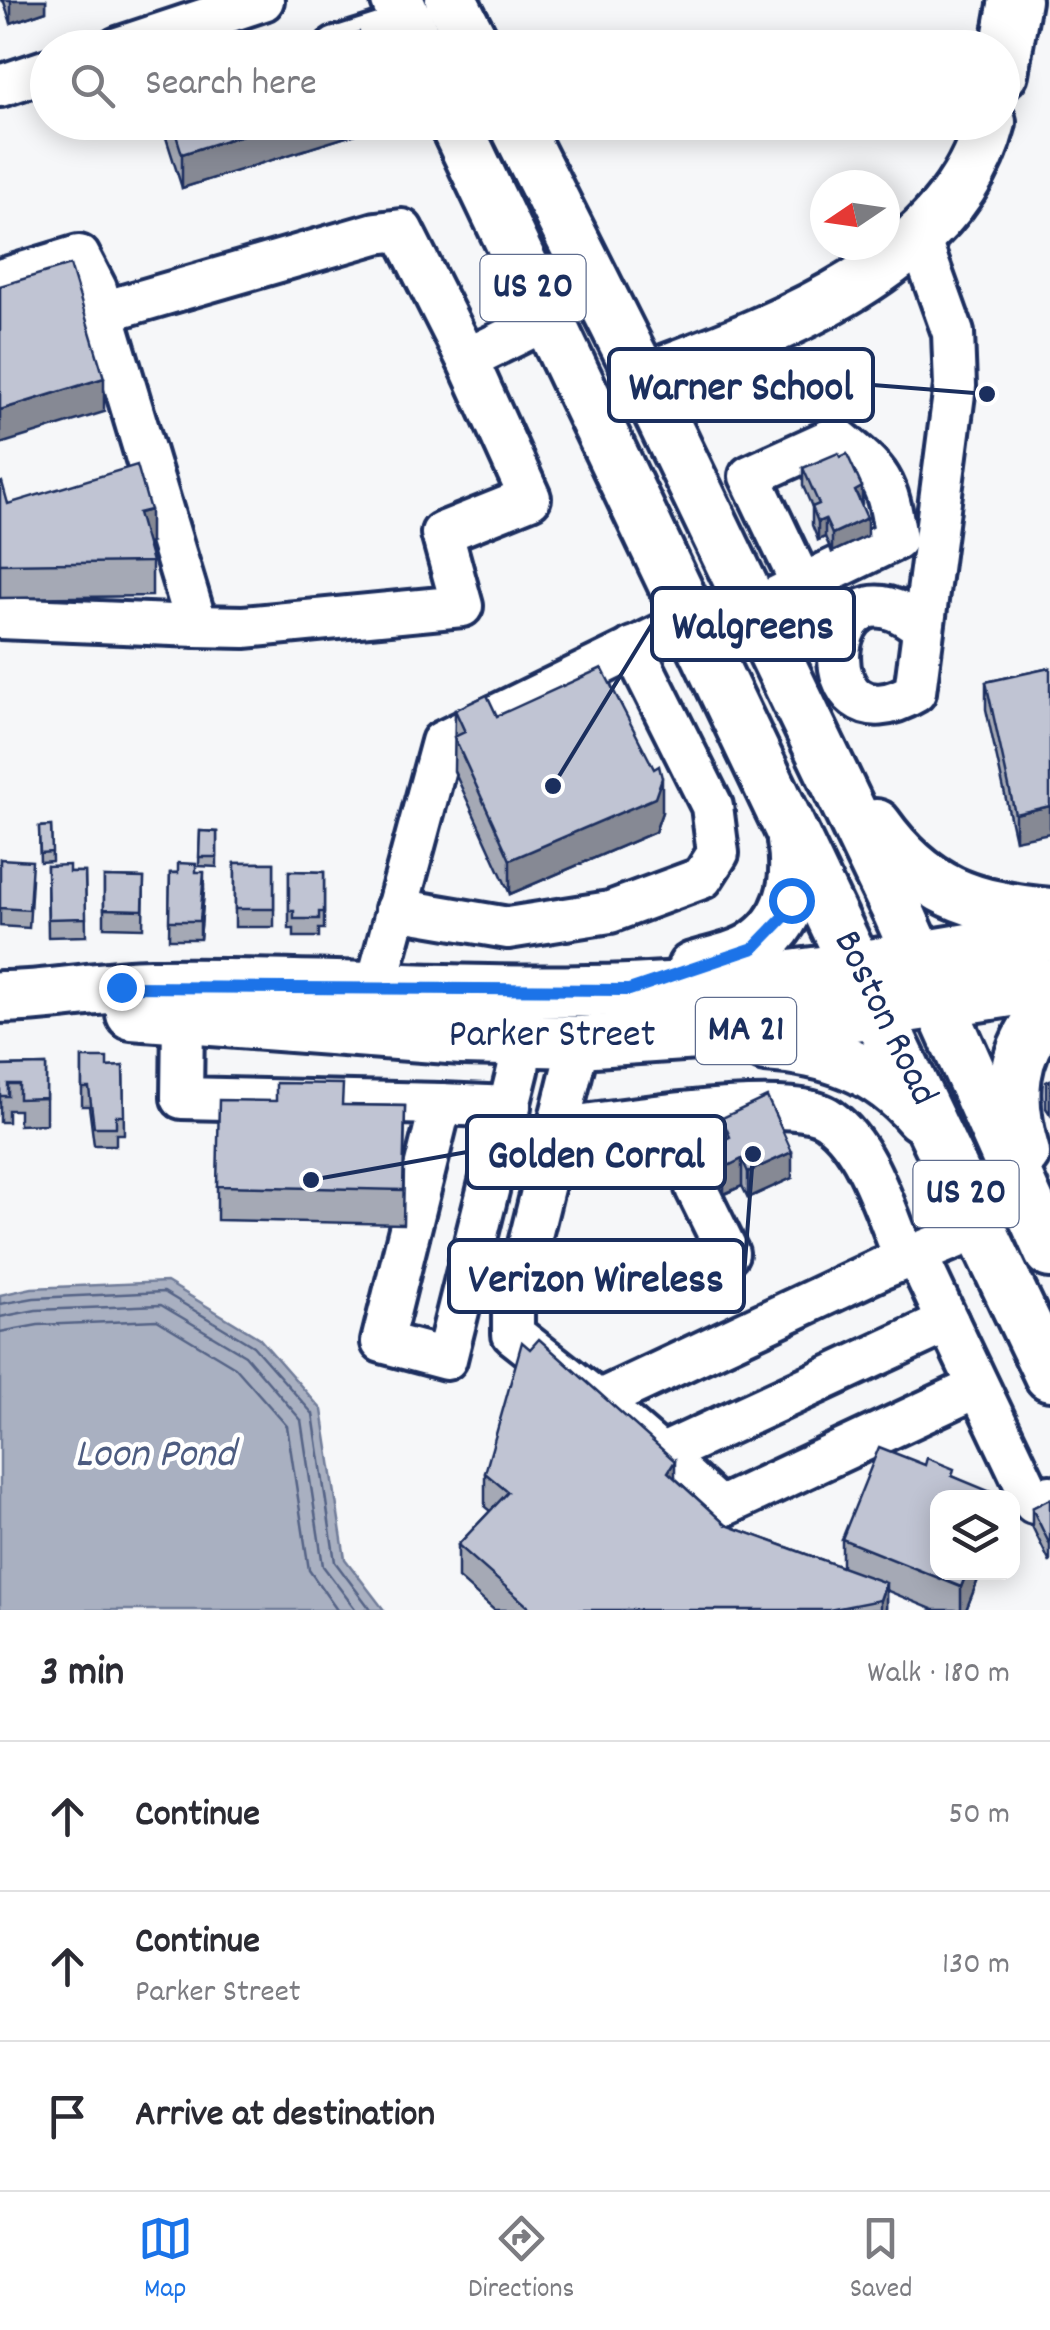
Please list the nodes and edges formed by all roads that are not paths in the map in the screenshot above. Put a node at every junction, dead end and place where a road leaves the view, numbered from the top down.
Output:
1 (263, 0) edge
2 (452, 0) edge
3 (1015, 0) edge
4 (170, 30) edge
5 (467, 30) edge
6 (1010, 30) edge
7 (30, 76) edge
8 (0, 86) edge
9 (463, 140) edge
10 (523, 140) edge
11 (985, 140) edge
12 (918, 235) junction
13 (0, 280) edge
14 (103, 312) junction
15 (548, 319) junction
16 (467, 359) junction
17 (643, 378) junction
18 (750, 476) junction
19 (701, 500) junction
20 (802, 585) junction
21 (754, 609) junction
22 (0, 618) edge
23 (692, 620) junction
24 (197, 626) junction
25 (921, 627) dead end
26 (633, 648) junction
27 (818, 744) junction
28 (786, 817) junction
29 (396, 910) junction
30 (1050, 914) edge
31 (1050, 935) edge
32 (918, 958) junction
33 (858, 968) junction
34 (1050, 985) edge
35 (376, 988) junction
36 (629, 990) junction
37 (0, 997) edge
38 (54, 997) junction
39 (939, 1004) junction
40 (1050, 1009) edge
41 (880, 1013) junction
42 (183, 1020) junction
43 (595, 1041) junction
44 (521, 1042) junction
45 (441, 1104) junction
46 (510, 1107) junction
47 (693, 1113) junction
48 (560, 1128) junction
49 (952, 1165) junction
50 (982, 1226) junction
51 (1050, 1244) edge
52 (1050, 1252) edge
53 (728, 1254) dead end
54 (911, 1258) junction
55 (948, 1322) junction
56 (1050, 1375) edge
57 (978, 1386) junction
58 (598, 1401) junction
59 (661, 1455) junction
60 (1050, 1496) edge

1 - 4 lane
2 - 5 main road
3 - 6 main road
7 - 8 lane
9 - 15 main road, Boston Road / US 20
10 - 17 main road, Boston Road / US 20
11 - 12 main road
12 - 17 main road
12 - 25 lane
13 - 14 lane
14 - 16 lane
14 - 24 lane
15 - 16 lane
15 - 23 main road, Boston Road / US 20
16 - 24 lane
17 - 19 main road, Boston Road / US 20
18 - 19 lane
18 - 20 lane
18 - 20 lane
19 - 21 main road, Boston Road / US 20
20 - 21 lane
21 - 27 main road, Boston Road / US 20
22 - 24 lane
23 - 26 lane
23 - 28 main road, Boston Road / US 20
26 - 29 lane
26 - 29 lane
27 - 30 main road
27 - 32 main road, Boston Road / US 20
28 - 33 main road, Boston Road / US 20
28 - 36 main road
29 - 35 lane
31 - 32 main road, Parker Street
32 - 33 main road, Parker Street / MA 21
32 - 39 main road, Boston Road / US 20
33 - 36 main road, Parker Street / MA 21
33 - 41 main road, Boston Road / US 20
34 - 39 main road, Parker Street
35 - 36 main road, Parker Street / MA 21
35 - 38 main road, Parker Street / MA 21
37 - 38 main road, Parker Street / MA 21
38 - 42 main road, Parker Street / MA 21
39 - 41 main road, Parker Street / MA 21
39 - 52 main road, Boston Road / US 20
40 - 51 main road
41 - 43 main road, Parker Street / MA 21
41 - 49 main road, Boston Road / US 20
42 - 44 main road, Parker Street / MA 21
42 - 45 lane
43 - 44 main road, Parker Street / MA 21
43 - 48 lane
43 - 49 main road
44 - 46 lane
45 - 46 lane
45 - 46 lane
47 - 48 lane
47 - 53 lane
47 - 54 lane
48 - 58 lane
49 - 50 main road, Boston Road / US 20
50 - 54 lane
50 - 56 main road, Boston Road / US 20
54 - 55 lane
54 - 58 lane
55 - 57 lane
55 - 59 lane
57 - 59 lane
57 - 60 lane
58 - 59 lane

